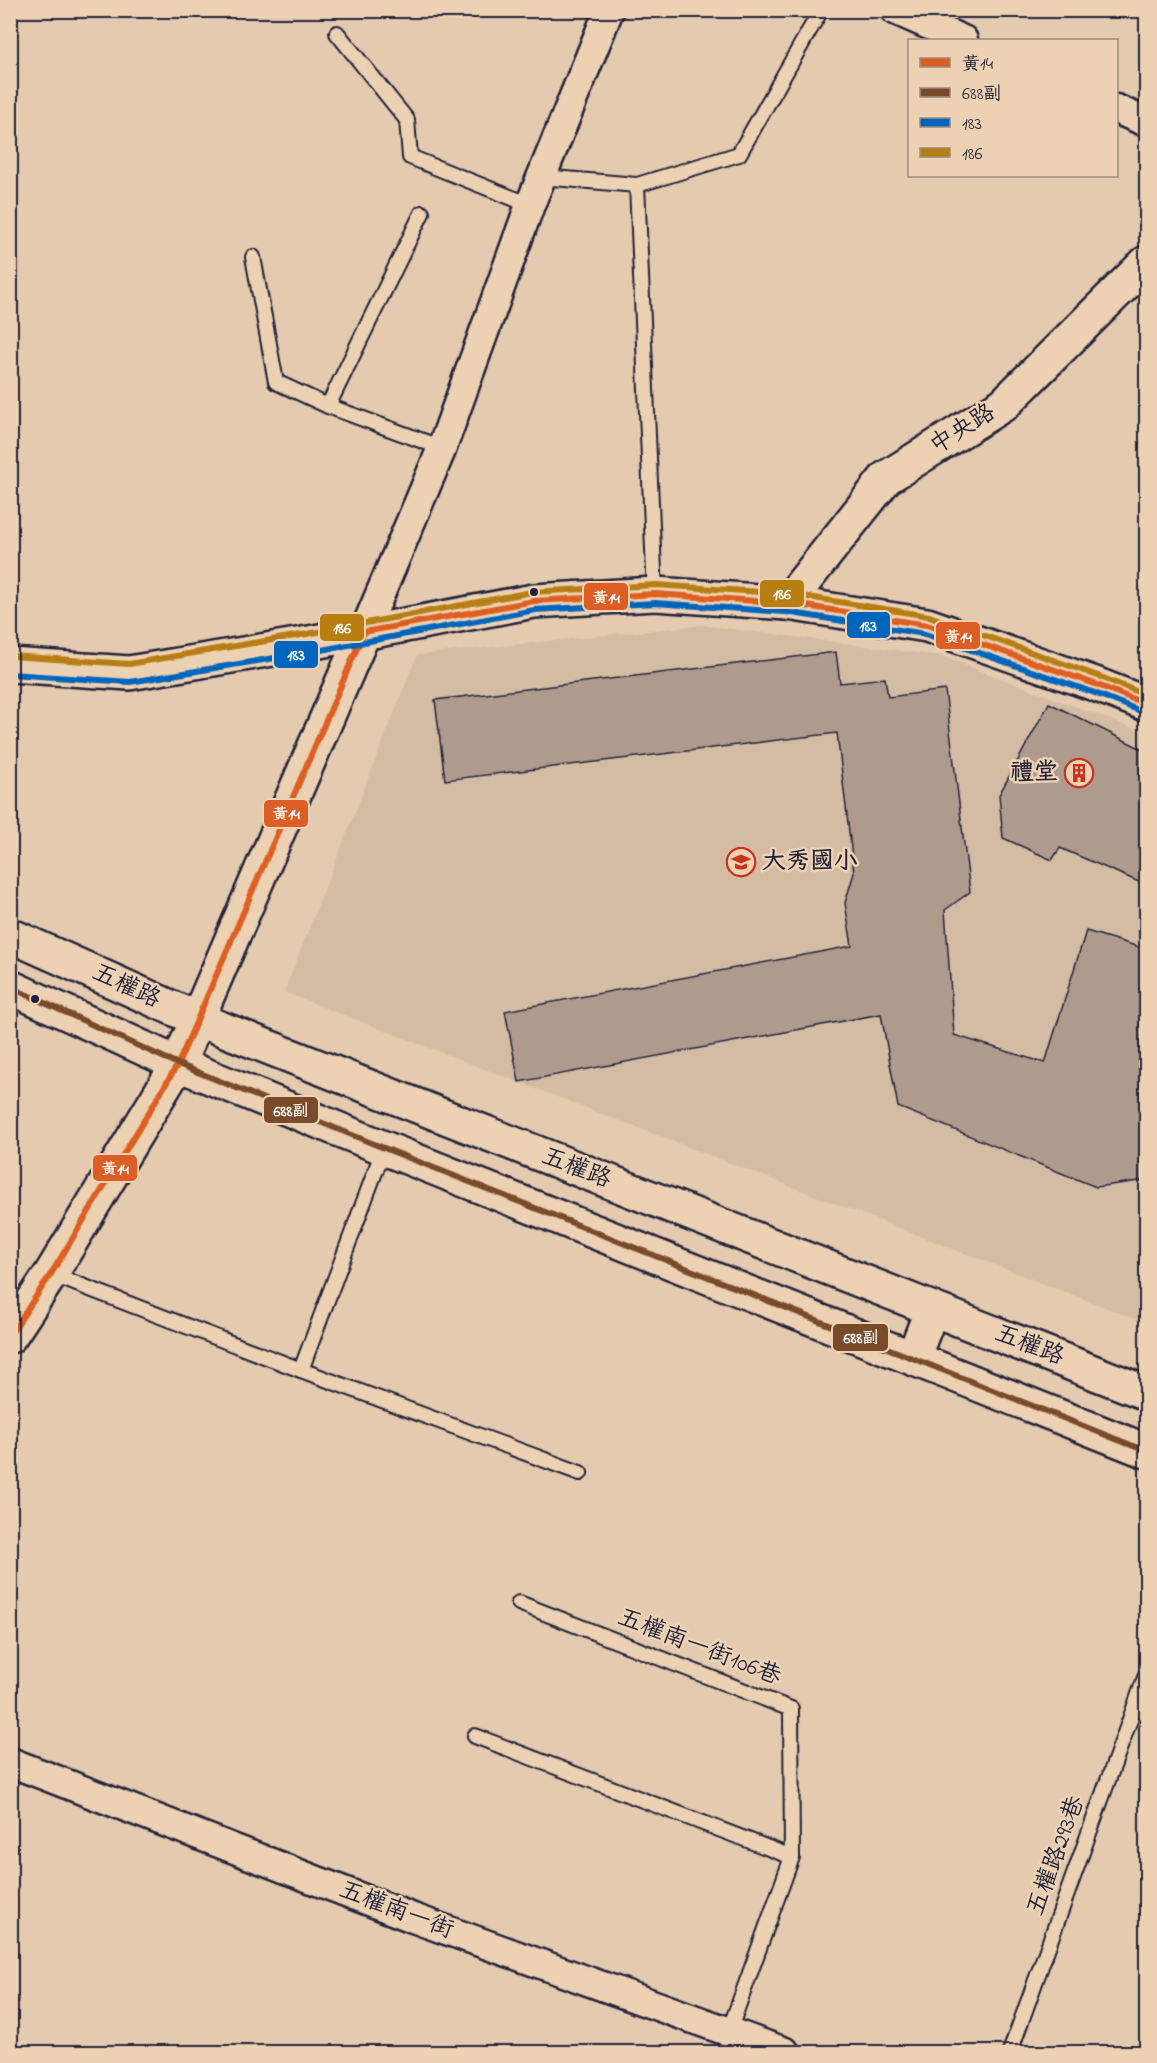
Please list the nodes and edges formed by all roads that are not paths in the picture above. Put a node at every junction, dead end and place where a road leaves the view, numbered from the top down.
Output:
1 (609, 10) edge
2 (821, 10) edge
3 (895, 10) edge
4 (337, 33) dead end
5 (961, 39) edge
6 (1118, 110) edge
7 (1146, 122) edge
8 (541, 177) junction
9 (637, 185) junction
10 (530, 205) junction
11 (422, 213) dead end
12 (254, 257) dead end
13 (1146, 263) edge
14 (328, 406) junction
15 (442, 448) junction
16 (655, 594) junction
17 (787, 603) junction
18 (364, 632) junction
19 (10, 665) edge
20 (1146, 704) edge
21 (10, 934) edge
22 (10, 987) edge
23 (197, 1019) junction
24 (178, 1064) junction
25 (384, 1148) junction
26 (51, 1274) junction
27 (932, 1309) junction
28 (10, 1336) edge
29 (913, 1358) junction
30 (301, 1370) junction
31 (1146, 1393) edge
32 (1146, 1451) edge
33 (580, 1473) dead end
34 (519, 1603) dead end
35 (1146, 1675) edge
36 (475, 1736) dead end
37 (10, 1762) edge
38 (792, 1857) junction
39 (729, 2031) junction
40 (785, 2052) edge
41 (1010, 2052) edge

1 - 8 street
2 - 9 lane
3 - 5 street
4 - 10 lane
6 - 7 street
8 - 9 lane
8 - 10 street
9 - 16 lane
10 - 15 street
11 - 14 lane
12 - 14 lane
13 - 17 street, 中央路
14 - 15 lane
15 - 18 street
16 - 17 street
16 - 18 street
17 - 20 street
18 - 19 street
18 - 23 street
21 - 23 street, 五權路
22 - 24 street, 五權路
23 - 24 street
23 - 27 street, 五權路
24 - 25 street, 五權路
24 - 26 street
25 - 29 street, 五權路
25 - 30 lane
26 - 28 street
26 - 30 lane
27 - 29 street
27 - 31 street, 五權路
29 - 32 street, 五權路
30 - 33 lane
34 - 38 lane, 五權南一街106巷
35 - 41 lane, 五權路293巷
36 - 38 lane
37 - 39 street, 五權南一街
38 - 39 lane, 五權南一街106巷
39 - 40 street, 五權南一街

